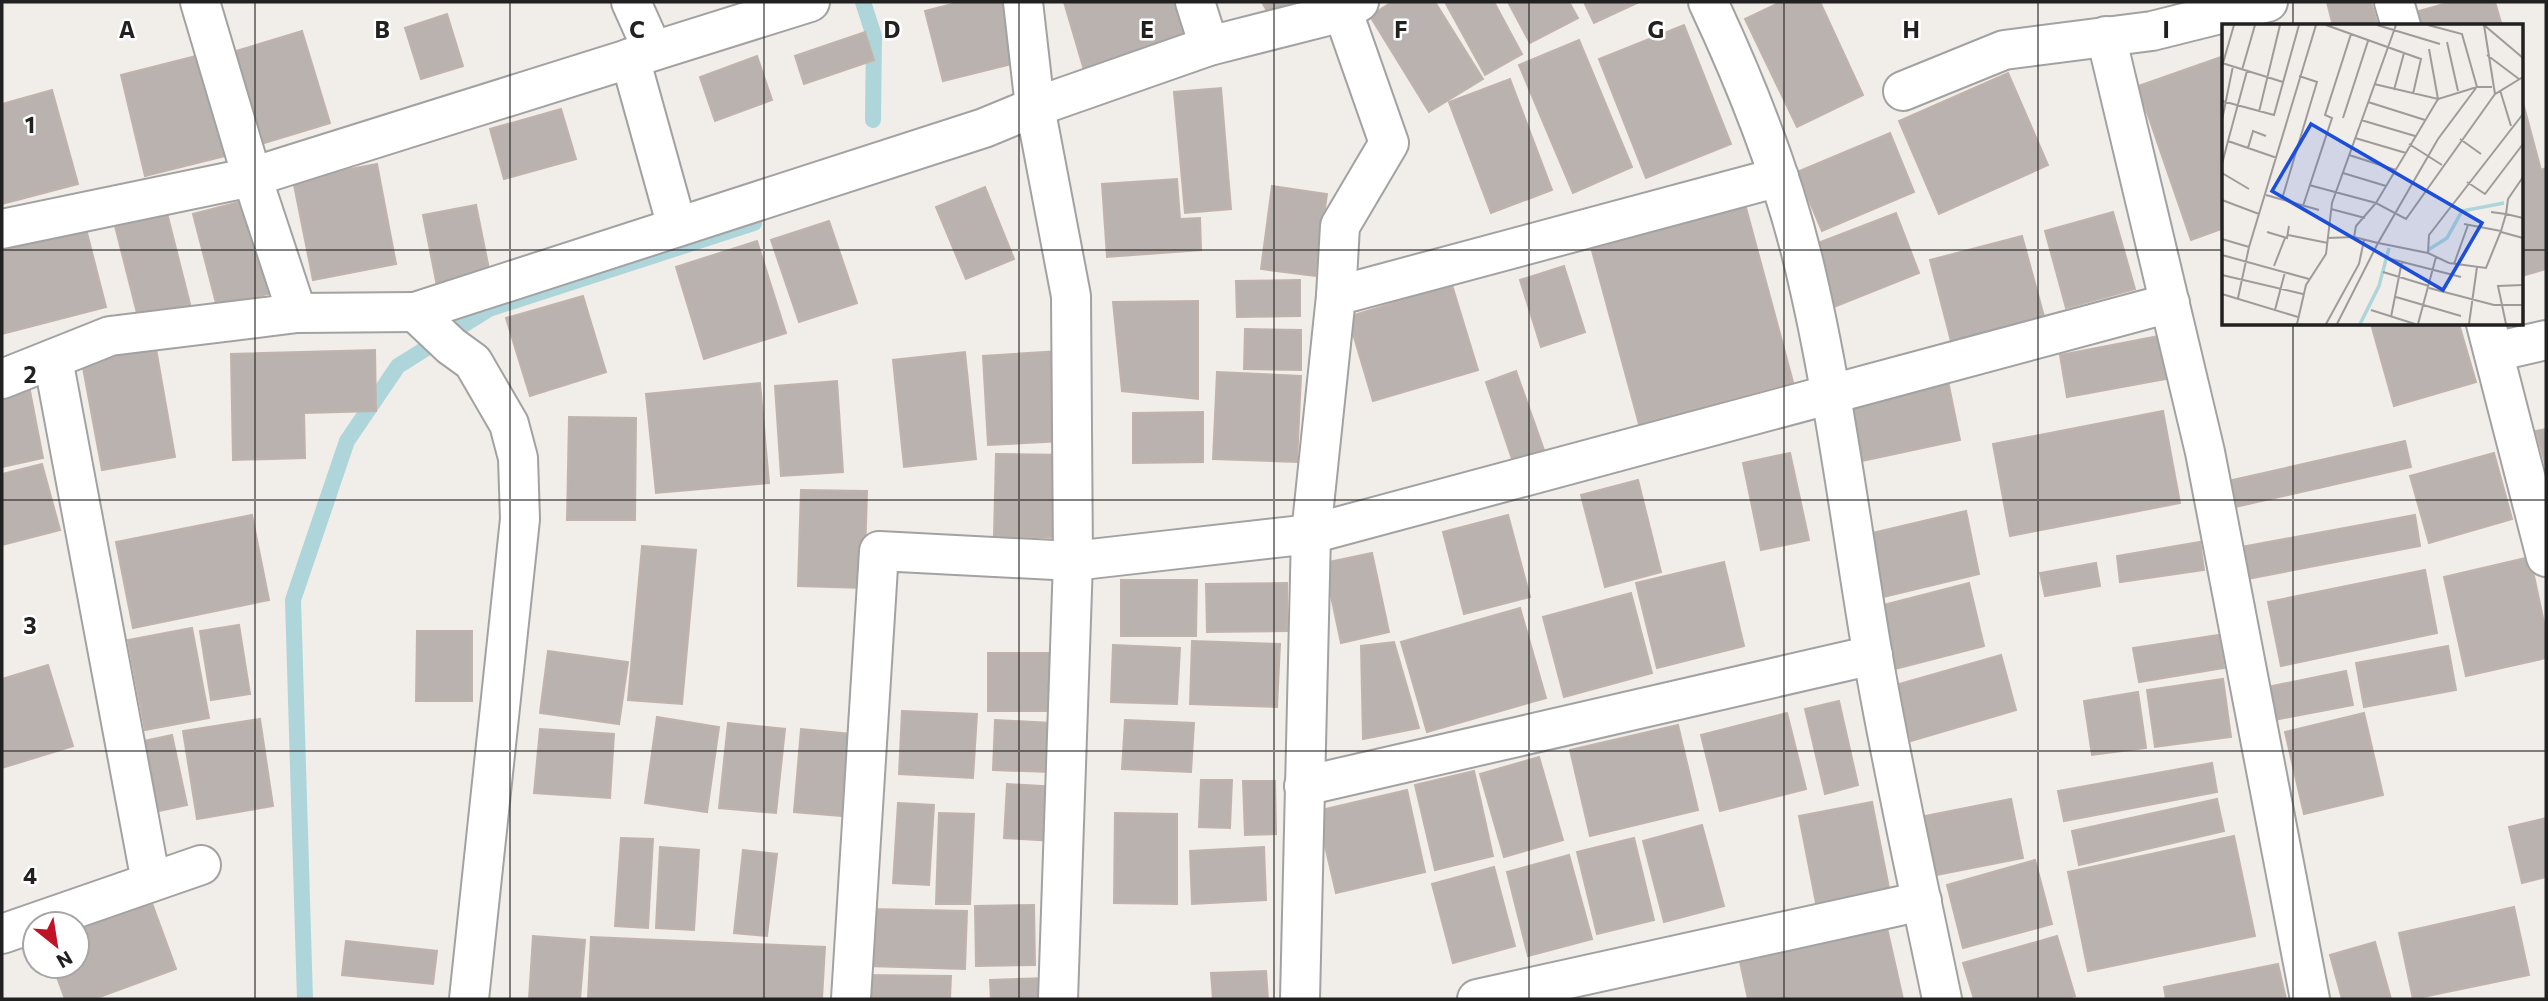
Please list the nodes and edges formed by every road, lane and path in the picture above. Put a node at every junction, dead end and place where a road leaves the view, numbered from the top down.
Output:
1 (200, 2) edge
2 (631, 2) edge
3 (810, 2) edge
4 (1023, 2) edge
5 (1195, 2) edge
6 (1708, 2) edge
7 (2268, 2) edge
8 (2395, 2) edge
9 (1351, 7) edge
10 (2400, 24) edge
11 (2106, 36) junction
12 (1209, 46) junction
13 (642, 54) junction
14 (1903, 91) dead end
15 (1035, 107) junction
16 (252, 177) junction
17 (1779, 177) junction
18 (677, 227) junction
19 (2, 229) edge
20 (1336, 296) junction
21 (2170, 303) junction
22 (297, 313) junction
23 (429, 325) junction
24 (2490, 338) edge
25 (2546, 340) edge
26 (53, 359) junction
27 (2, 379) edge
28 (1830, 393) junction
29 (1311, 534) junction
30 (2546, 557) edge
31 (1073, 561) junction
32 (1873, 655) junction
33 (1304, 786) junction
34 (201, 865) dead end
35 (151, 882) junction
36 (1922, 901) junction
37 (2, 933) edge
38 (469, 999) edge
39 (851, 999) edge
40 (1058, 999) edge
41 (1300, 999) edge
42 (1477, 999) edge
43 (1942, 999) edge
44 (2310, 999) edge

1 - 16 street
2 - 13 street
3 - 13 street
4 - 15 street
5 - 12 street
6 - 17 street
7 - 11 street
8 - 10 street
9 - 12 street
9 - 20 street
11 - 14 street
11 - 21 street
12 - 15 street
13 - 16 street
13 - 18 street
15 - 18 street
15 - 31 street
16 - 19 street
16 - 22 street
17 - 20 street
17 - 28 street
18 - 23 street
20 - 29 street
21 - 28 street
21 - 44 street
22 - 23 street
22 - 26 street
23 - 38 street
24 - 25 street
24 - 30 street
26 - 27 street
26 - 35 street
28 - 29 street
28 - 32 street
29 - 31 street
29 - 33 street
31 - 39 street
31 - 40 street
32 - 33 street
32 - 36 street
33 - 41 street
34 - 35 street
35 - 37 street
36 - 42 street
36 - 43 street

